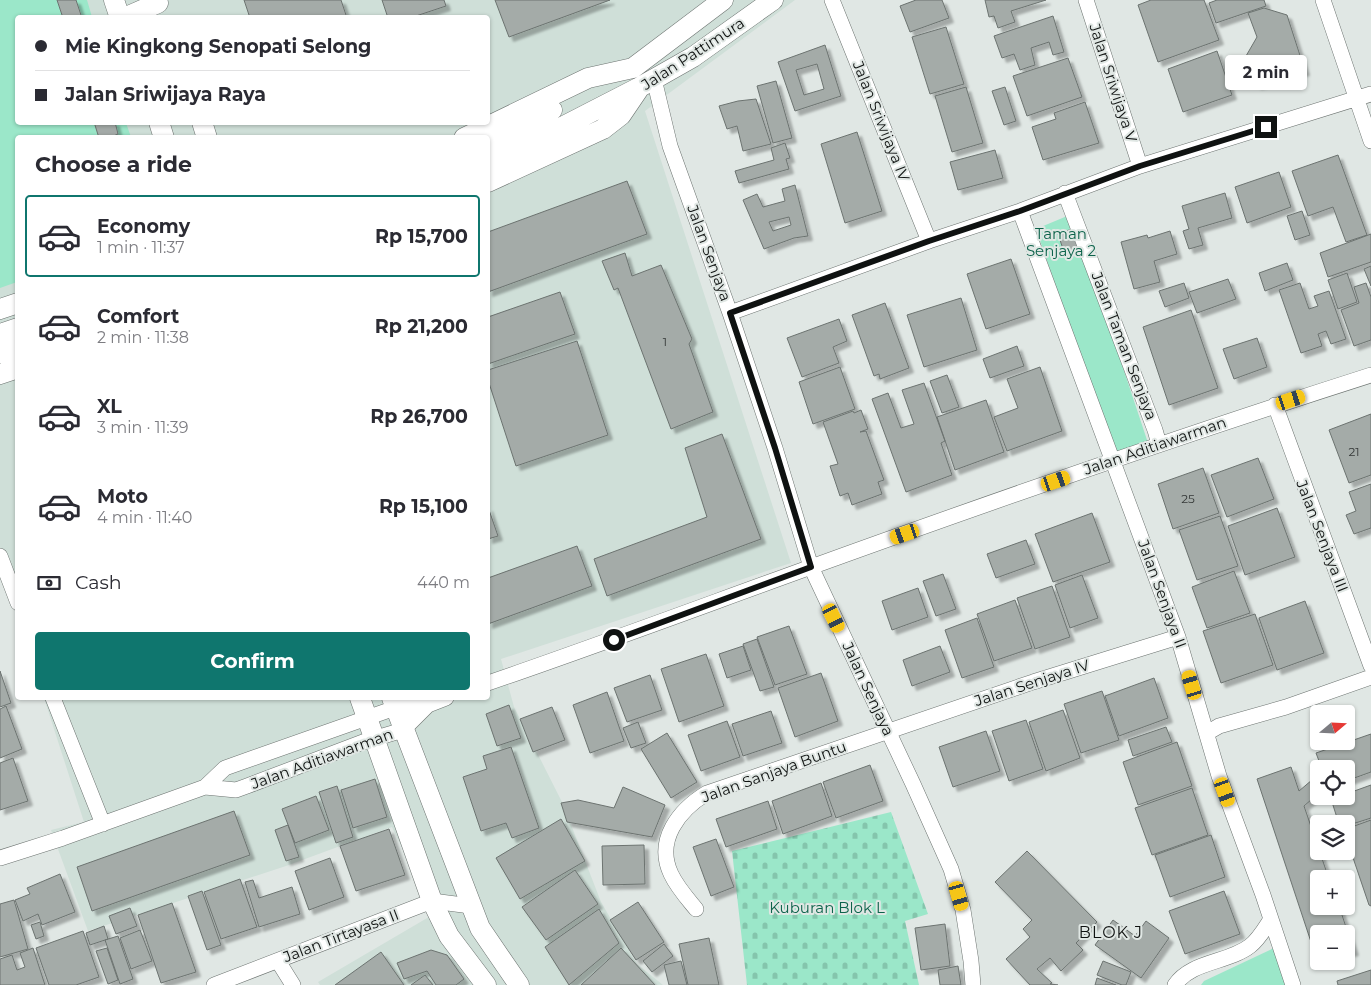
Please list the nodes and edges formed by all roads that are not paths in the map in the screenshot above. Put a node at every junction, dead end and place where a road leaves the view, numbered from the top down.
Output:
1 (114, 0) edge
2 (773, 0) edge
3 (832, 0) edge
4 (1086, 0) edge
5 (1323, 0) edge
6 (712, 4) edge
7 (160, 7) edge
8 (121, 15) edge
9 (132, 15) edge
10 (633, 68) junction
11 (647, 83) junction
12 (1364, 96) edge
13 (470, 135) edge
14 (1371, 141) edge
15 (490, 143) edge
16 (490, 164) edge
17 (1140, 166) junction
18 (490, 181) edge
19 (1065, 193) junction
20 (1020, 211) junction
21 (929, 241) junction
22 (15, 304) edge
23 (0, 309) edge
24 (730, 313) junction
25 (15, 329) edge
26 (0, 334) edge
27 (15, 349) edge
28 (0, 354) edge
29 (15, 369) edge
30 (0, 374) edge
31 (1371, 375) edge
32 (1274, 406) junction
33 (1158, 444) junction
34 (1112, 461) junction
35 (0, 556) edge
36 (811, 567) junction
37 (15, 595) edge
38 (1178, 637) junction
39 (1371, 666) edge
40 (1371, 677) edge
41 (490, 683) edge
42 (53, 700) edge
43 (361, 700) edge
44 (441, 700) edge
45 (394, 703) edge
46 (428, 705) junction
47 (367, 717) junction
48 (404, 730) junction
49 (888, 732) junction
50 (1207, 733) junction
51 (375, 738) junction
52 (205, 787) junction
53 (103, 824) junction
54 (0, 858) edge
55 (432, 901) junction
56 (471, 906) junction
57 (696, 908) dead end
58 (1271, 919) junction
59 (278, 961) junction
60 (214, 985) edge
61 (293, 985) edge
62 (486, 985) edge
63 (519, 985) edge
64 (973, 985) edge
65 (1175, 985) edge
66 (1293, 985) edge

1 - 8 main road
2 - 11 main road, Jalan Pattimura
3 - 21 street, Jalan Sriwijaya IV
4 - 17 street, Jalan Sriwijaya V
5 - 12 street
6 - 10 main road, Jalan Pattimura
7 - 9 main road
10 - 13 main road, Jalan Pattimura
10 - 15 main road
11 - 16 main road
11 - 18 main road, Jalan Pattimura
11 - 24 street, Jalan Senjaya
12 - 14 street
12 - 17 street
17 - 19 street
19 - 20 street
19 - 33 street, Jalan Taman Senjaya
20 - 21 street
20 - 34 street
21 - 24 street
22 - 23 main road
24 - 36 street, Jalan Senjaya
25 - 26 main road
27 - 28 main road
29 - 30 main road
31 - 32 street, Jalan Aditiawarman
32 - 33 street, Jalan Aditiawarman
32 - 39 street, Jalan Senjaya III
33 - 34 street, Jalan Aditiawarman
34 - 36 street, Jalan Aditiawarman
34 - 38 street, Jalan Senjaya II
35 - 37 street
36 - 41 street, Jalan Aditiawarman
36 - 49 street, Jalan Senjaya
38 - 49 street, Jalan Senjaya IV
38 - 50 street, Jalan Senjaya II
40 - 50 street
42 - 53 street
43 - 47 main road
44 - 46 street, Jalan Aditiawarman
45 - 46 street, Jalan Aditiawarman
45 - 47 street, Jalan Aditiawarman
45 - 48 main road
46 - 48 street, Jalan Aditiawarman
47 - 51 main road
47 - 52 street, Jalan Aditiawarman
48 - 51 street, Jalan Aditiawarman
48 - 56 main road
49 - 57 street, Jalan Sanjaya Buntu
49 - 64 street, Jalan Senjaya
50 - 58 street, Jalan Senjaya II
51 - 52 street, Jalan Aditiawarman
51 - 55 main road
52 - 53 street, Jalan Aditiawarman
53 - 54 street, Jalan Aditiawarman
55 - 56 street, Jalan Tirtayasa II
55 - 59 street, Jalan Tirtayasa II
55 - 62 main road
56 - 63 main road
58 - 65 street
58 - 66 street, Jalan Senjaya II
59 - 60 street, Jalan Tirtayasa II
59 - 61 street

